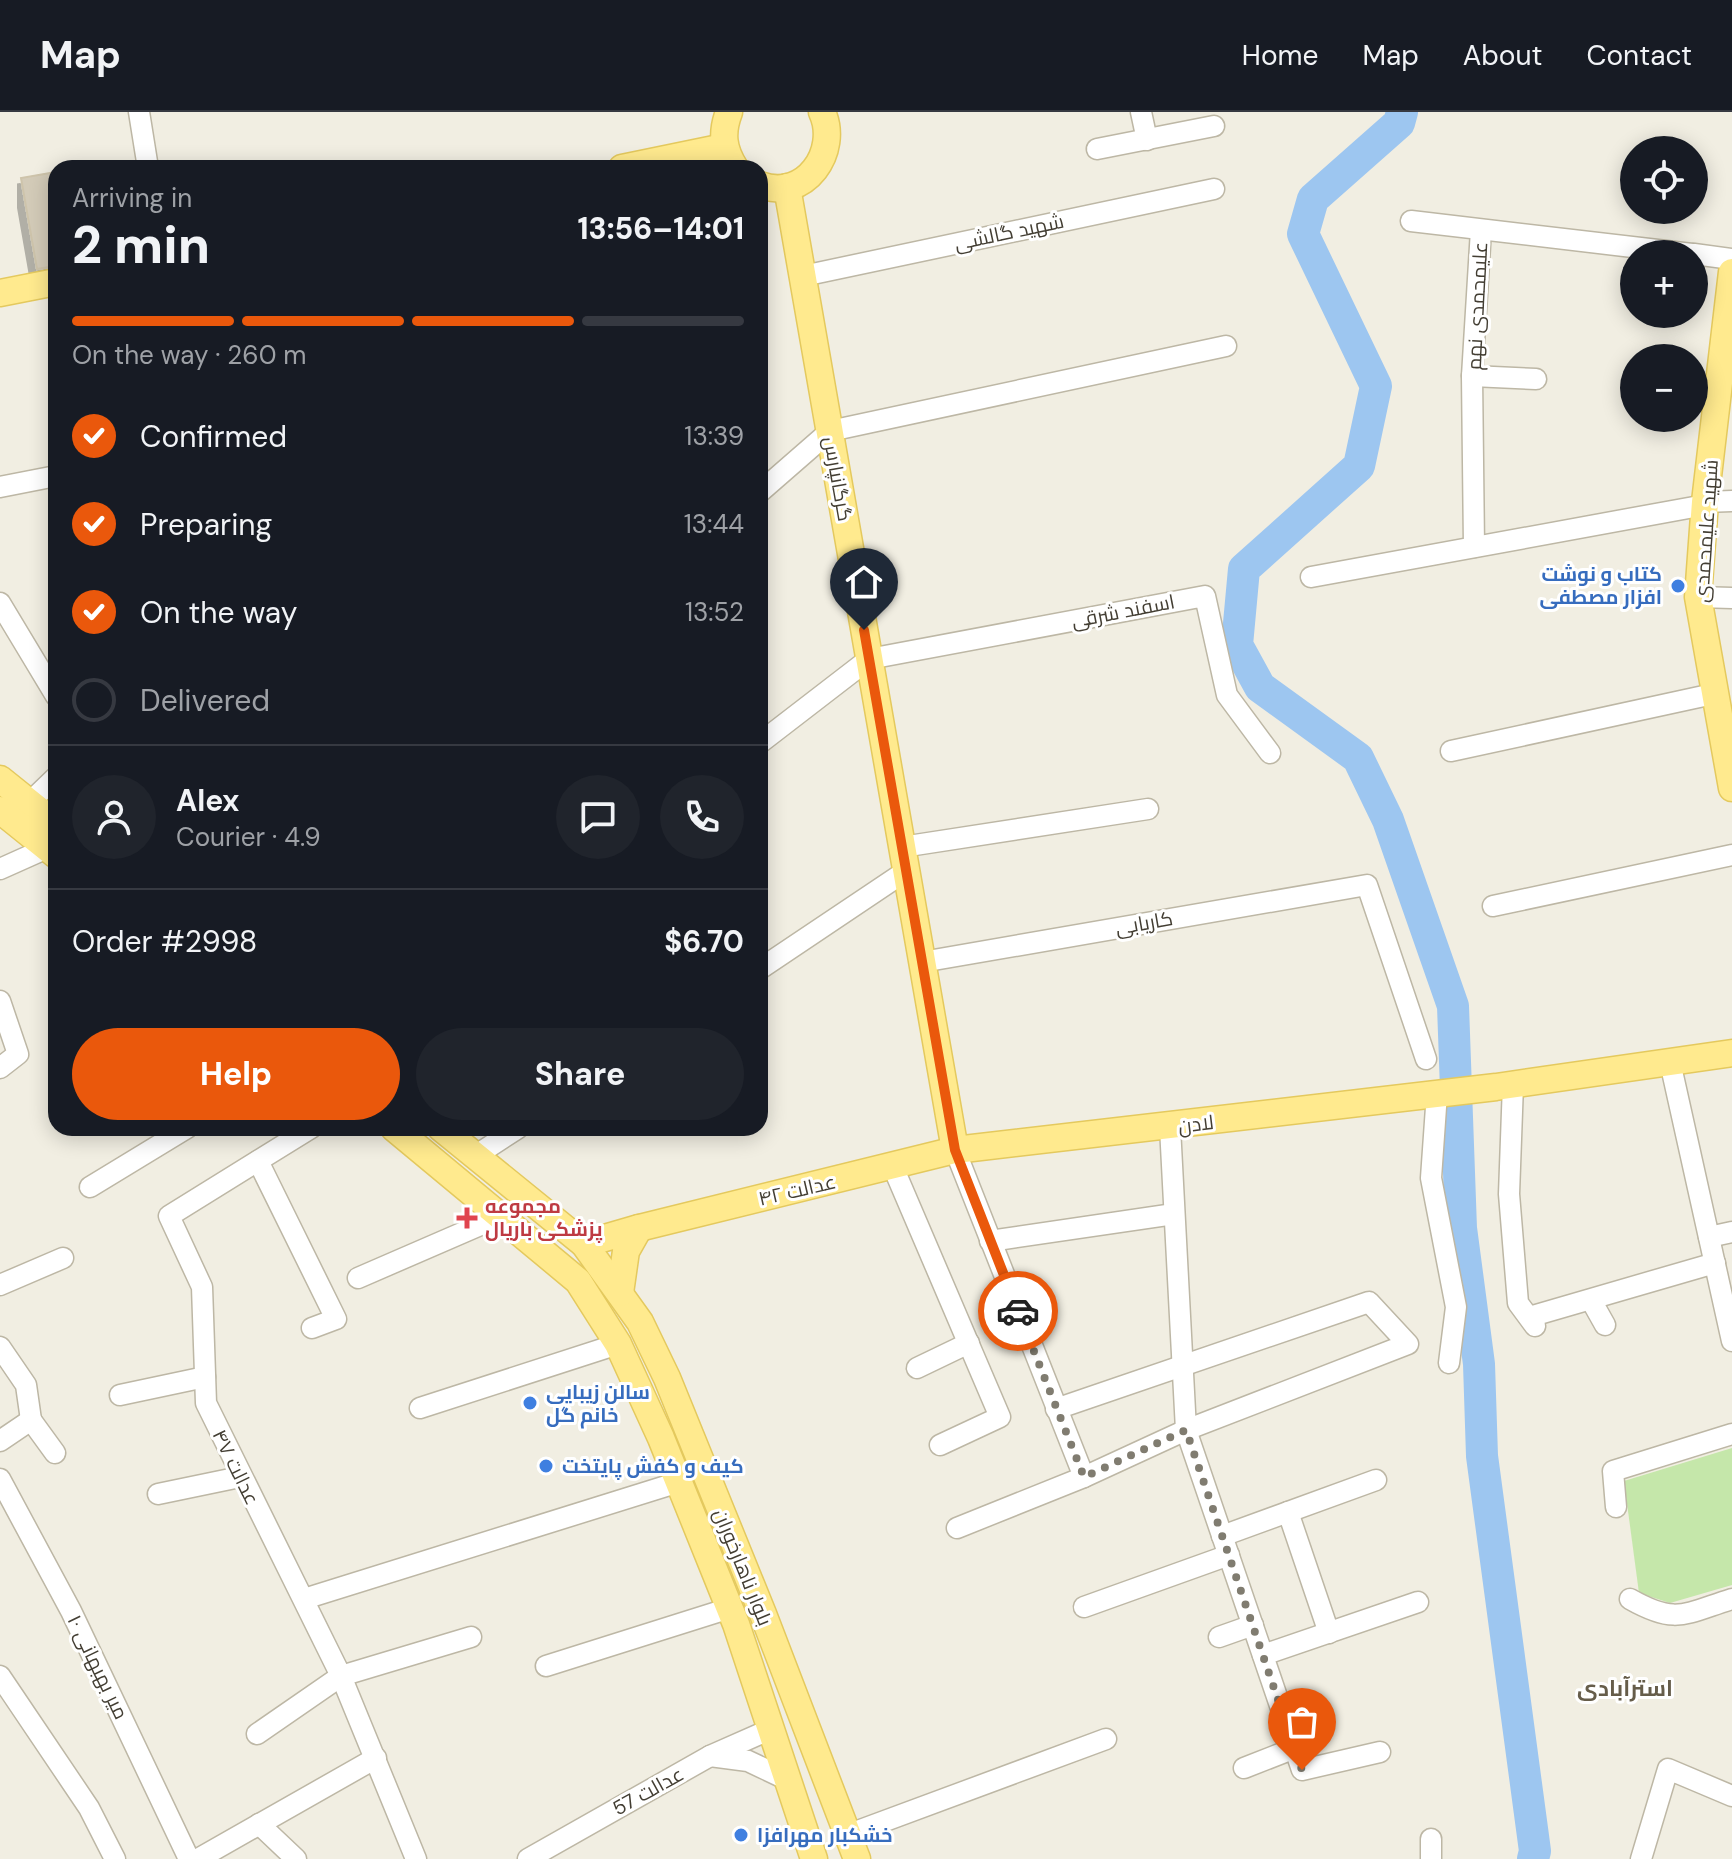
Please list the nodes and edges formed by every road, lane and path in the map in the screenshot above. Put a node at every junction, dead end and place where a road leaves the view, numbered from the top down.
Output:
1 (139, 112) edge
2 (729, 112) edge
3 (822, 112) edge
4 (1141, 112) edge
5 (1214, 126) dead end
6 (1147, 140) junction
7 (1097, 149) dead end
8 (147, 160) edge
9 (731, 160) edge
10 (768, 186) edge
11 (787, 187) junction
12 (1214, 189) dead end
13 (1411, 221) dead end
14 (1481, 230) junction
15 (1620, 246) edge
16 (1708, 256) edge
17 (1732, 259) edge
18 (803, 276) junction
19 (48, 284) edge
20 (1731, 289) edge
21 (0, 293) edge
22 (1226, 346) dead end
23 (1472, 376) junction
24 (1536, 379) dead end
25 (1708, 386) edge
26 (830, 431) junction
27 (1706, 432) edge
28 (48, 478) edge
29 (768, 485) edge
30 (0, 487) edge
31 (1732, 501) edge
32 (1705, 503) junction
33 (1474, 547) junction
34 (1311, 577) dead end
35 (1698, 597) junction
36 (1732, 598) edge
37 (0, 603) edge
38 (869, 659) junction
39 (48, 683) edge
40 (1713, 694) junction
41 (768, 737) edge
42 (1451, 751) dead end
43 (1270, 753) dead end
44 (0, 779) edge
45 (48, 785) edge
46 (1732, 788) edge
47 (29, 803) junction
48 (1148, 809) dead end
49 (0, 810) edge
50 (48, 834) edge
51 (48, 839) edge
52 (48, 845) edge
53 (1732, 855) edge
54 (904, 859) junction
55 (0, 869) edge
56 (1493, 906) dead end
57 (922, 962) junction
58 (768, 963) edge
59 (0, 1001) edge
60 (1732, 1053) edge
61 (1426, 1059) dead end
62 (1670, 1062) junction
63 (0, 1068) edge
64 (1504, 1085) junction
65 (1437, 1093) junction
66 (1170, 1127) junction
67 (174, 1136) edge
68 (298, 1136) edge
69 (404, 1136) edge
70 (451, 1136) edge
71 (506, 1136) edge
72 (955, 1150) junction
73 (475, 1156) junction
74 (258, 1161) junction
75 (893, 1167) junction
76 (90, 1187) dead end
77 (1174, 1214) junction
78 (501, 1216) junction
79 (639, 1228) junction
80 (1732, 1232) edge
81 (1709, 1237) junction
82 (990, 1241) junction
83 (584, 1244) junction
84 (63, 1258) dead end
85 (1715, 1263) junction
86 (358, 1278) dead end
87 (0, 1285) edge
88 (620, 1293) junction
89 (1591, 1300) junction
90 (1605, 1325) dead end
91 (312, 1328) dead end
92 (1732, 1341) edge
93 (969, 1343) junction
94 (618, 1344) junction
95 (0, 1347) edge
96 (1449, 1363) dead end
97 (1182, 1365) junction
98 (917, 1368) dead end
99 (205, 1377) junction
100 (120, 1395) dead end
101 (420, 1408) dead end
102 (1056, 1409) junction
103 (31, 1420) junction
104 (1186, 1430) junction
105 (1732, 1434) edge
106 (0, 1441) edge
107 (940, 1445) dead end
108 (55, 1453) dead end
109 (240, 1477) junction
110 (1084, 1477) junction
111 (0, 1479) edge
112 (1376, 1480) dead end
113 (679, 1482) junction
114 (158, 1494) dead end
115 (1616, 1507) dead end
116 (1288, 1512) junction
117 (957, 1528) dead end
118 (1225, 1545) junction
119 (304, 1599) junction
120 (1630, 1599) dead end
121 (1732, 1599) edge
122 (1418, 1602) dead end
123 (1084, 1607) dead end
124 (730, 1608) junction
125 (1253, 1625) junction
126 (1329, 1633) junction
127 (471, 1637) dead end
128 (1219, 1637) dead end
129 (1263, 1655) junction
130 (546, 1666) dead end
131 (0, 1676) edge
132 (341, 1676) junction
133 (802, 1716) junction
134 (771, 1729) junction
135 (257, 1734) dead end
136 (1106, 1739) dead end
137 (1295, 1748) junction
138 (1380, 1752) dead end
139 (710, 1756) junction
140 (376, 1758) junction
141 (1244, 1768) dead end
142 (788, 1780) junction
143 (1732, 1796) edge
144 (259, 1824) junction
145 (852, 1847) edge
146 (115, 1859) edge
147 (189, 1859) edge
148 (198, 1859) edge
149 (296, 1859) edge
150 (416, 1859) edge
151 (528, 1859) edge
152 (814, 1859) edge
153 (1641, 1859) edge

1 - 8 street
2 - 9 main road
3 - 11 main road
4 - 6 street
5 - 6 street
6 - 7 street
10 - 11 main road
11 - 18 main road, گرگانپارس
12 - 18 street, شهید گالشی
13 - 14 street
14 - 15 street, علیمحمدی نهم
14 - 23 street, علیمحمدی نهم
16 - 17 street, علیمحمدی نهم
18 - 26 main road, گرگانپارس
19 - 21 main road
20 - 25 main road, شهید علیمحمدی
22 - 26 street
23 - 24 street
23 - 33 street, علیمحمدی نهم
26 - 29 street
26 - 38 main road, گرگانپارس
27 - 32 main road, شهید علیمحمدی
28 - 30 street
31 - 32 street
32 - 33 street
32 - 35 main road, شهید علیمحمدی
33 - 34 street
35 - 36 street
35 - 40 main road, شهید علیمحمدی
37 - 39 street
38 - 41 street
38 - 43 street, اسفند شرقی
38 - 54 main road, گرگانپارس
40 - 42 street
40 - 46 main road, شهید علیمحمدی
44 - 47 main road
45 - 47 street
47 - 50 main road
48 - 54 street
49 - 51 main road
52 - 55 street
53 - 56 street
54 - 57 main road, گرگانپارس
54 - 58 street
57 - 61 street, کاریابی
57 - 72 main road, گرگانپارس
59 - 63 street
60 - 62 main road
62 - 64 main road
62 - 81 street
64 - 65 main road, لادن
64 - 89 street
65 - 66 main road, لادن
65 - 96 street
66 - 72 main road, لادن
66 - 77 street
67 - 76 street
68 - 74 street, عدالت ۴۷
69 - 78 main road, بلوار ناهارخوران
70 - 73 main road, بلوار ناهارخوران
71 - 73 street
72 - 75 main road, عدالت ۴۲
72 - 82 street
73 - 83 main road, بلوار ناهارخوران
74 - 91 street
74 - 99 street, عدالت ۴۷
75 - 79 main road, عدالت ۴۲
75 - 93 street
77 - 82 street
77 - 97 street
78 - 86 street
78 - 94 main road, بلوار ناهارخوران
79 - 83 main road, عدالت ۴۲
79 - 88 main road
80 - 81 street
81 - 85 street
82 - 102 street
83 - 88 main road, بلوار ناهارخوران
84 - 87 street
85 - 89 street
85 - 92 street
88 - 133 main road, بلوار ناهارخوران
89 - 90 street
93 - 98 street
93 - 107 street
94 - 101 street
94 - 113 main road, بلوار ناهارخوران
95 - 103 street
97 - 102 street
97 - 104 street
97 - 104 street
99 - 100 street
99 - 109 street, عدالت ۴۷
102 - 110 street
103 - 106 street
103 - 108 street
104 - 110 street
104 - 118 street
105 - 115 street
109 - 114 street
109 - 119 street, عدالت ۴۷
110 - 117 street
111 - 147 street, ۱۰ میر بهبهانی
112 - 116 street
113 - 119 street
113 - 124 main road, بلوار ناهارخوران
116 - 118 street
116 - 126 street
118 - 123 street
118 - 125 street
119 - 132 street, عدالت ۴۷
120 - 121 street
122 - 126 street
124 - 130 street
124 - 134 main road, بلوار ناهارخوران
125 - 128 street
125 - 129 street
126 - 129 street
127 - 132 street
129 - 137 street
131 - 146 street
132 - 135 street
132 - 140 street, عدالت ۴۷
133 - 134 main road
133 - 145 main road, بلوار ناهارخوران
134 - 139 street, عدالت 57
134 - 142 main road, بلوار ناهارخوران
136 - 145 street
137 - 138 street
137 - 141 street
139 - 142 street
139 - 151 street, عدالت 57
140 - 144 street
140 - 150 street, عدالت ۴۷
142 - 152 main road, بلوار ناهارخوران
143 - 153 street
144 - 148 street
144 - 149 street

